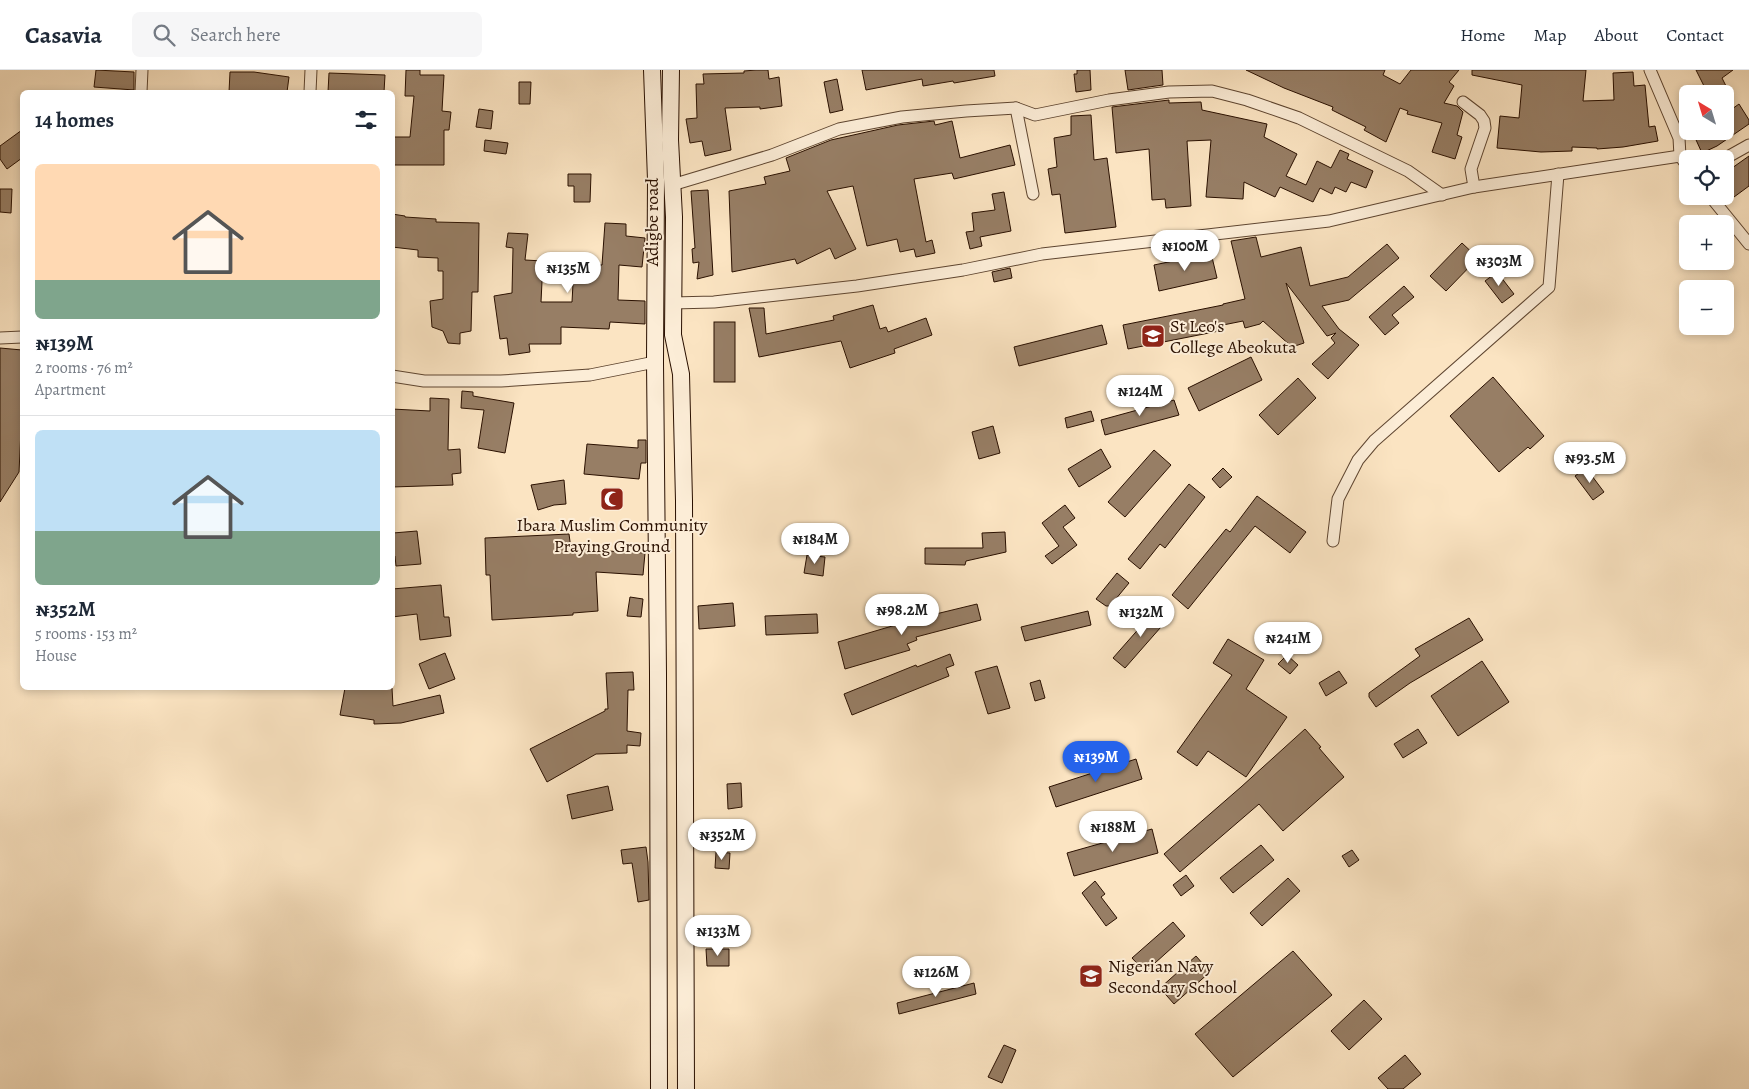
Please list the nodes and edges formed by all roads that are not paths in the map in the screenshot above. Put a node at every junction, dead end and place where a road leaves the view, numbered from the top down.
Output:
1 (142, 70) edge
2 (311, 70) edge
3 (652, 70) edge
4 (671, 70) edge
5 (1653, 71) edge
6 (141, 90) edge
7 (310, 90) edge
8 (1464, 102) dead end
9 (1016, 108) junction
10 (1749, 146) edge
11 (1680, 150) edge
12 (1734, 154) edge
13 (1679, 156) edge
14 (1558, 174) junction
15 (672, 186) junction
16 (1474, 188) junction
17 (1033, 194) dead end
18 (1442, 195) junction
19 (1717, 205) edge
20 (1749, 244) edge
21 (672, 303) junction
22 (0, 338) edge
23 (20, 338) edge
24 (654, 362) junction
25 (395, 376) edge
26 (1332, 541) dead end
27 (659, 1089) edge
28 (686, 1089) edge

1 - 6 street
2 - 7 street
3 - 24 main road
4 - 15 main road, Adigbe road
5 - 11 street
8 - 16 street
9 - 15 street
9 - 17 street
9 - 18 street
10 - 12 street
13 - 14 street
14 - 16 street
14 - 26 street
15 - 21 main road, Adigbe road
16 - 18 street
18 - 21 street
19 - 20 street
21 - 28 main road, Adigbe road
22 - 23 street
24 - 25 street
24 - 27 main road

